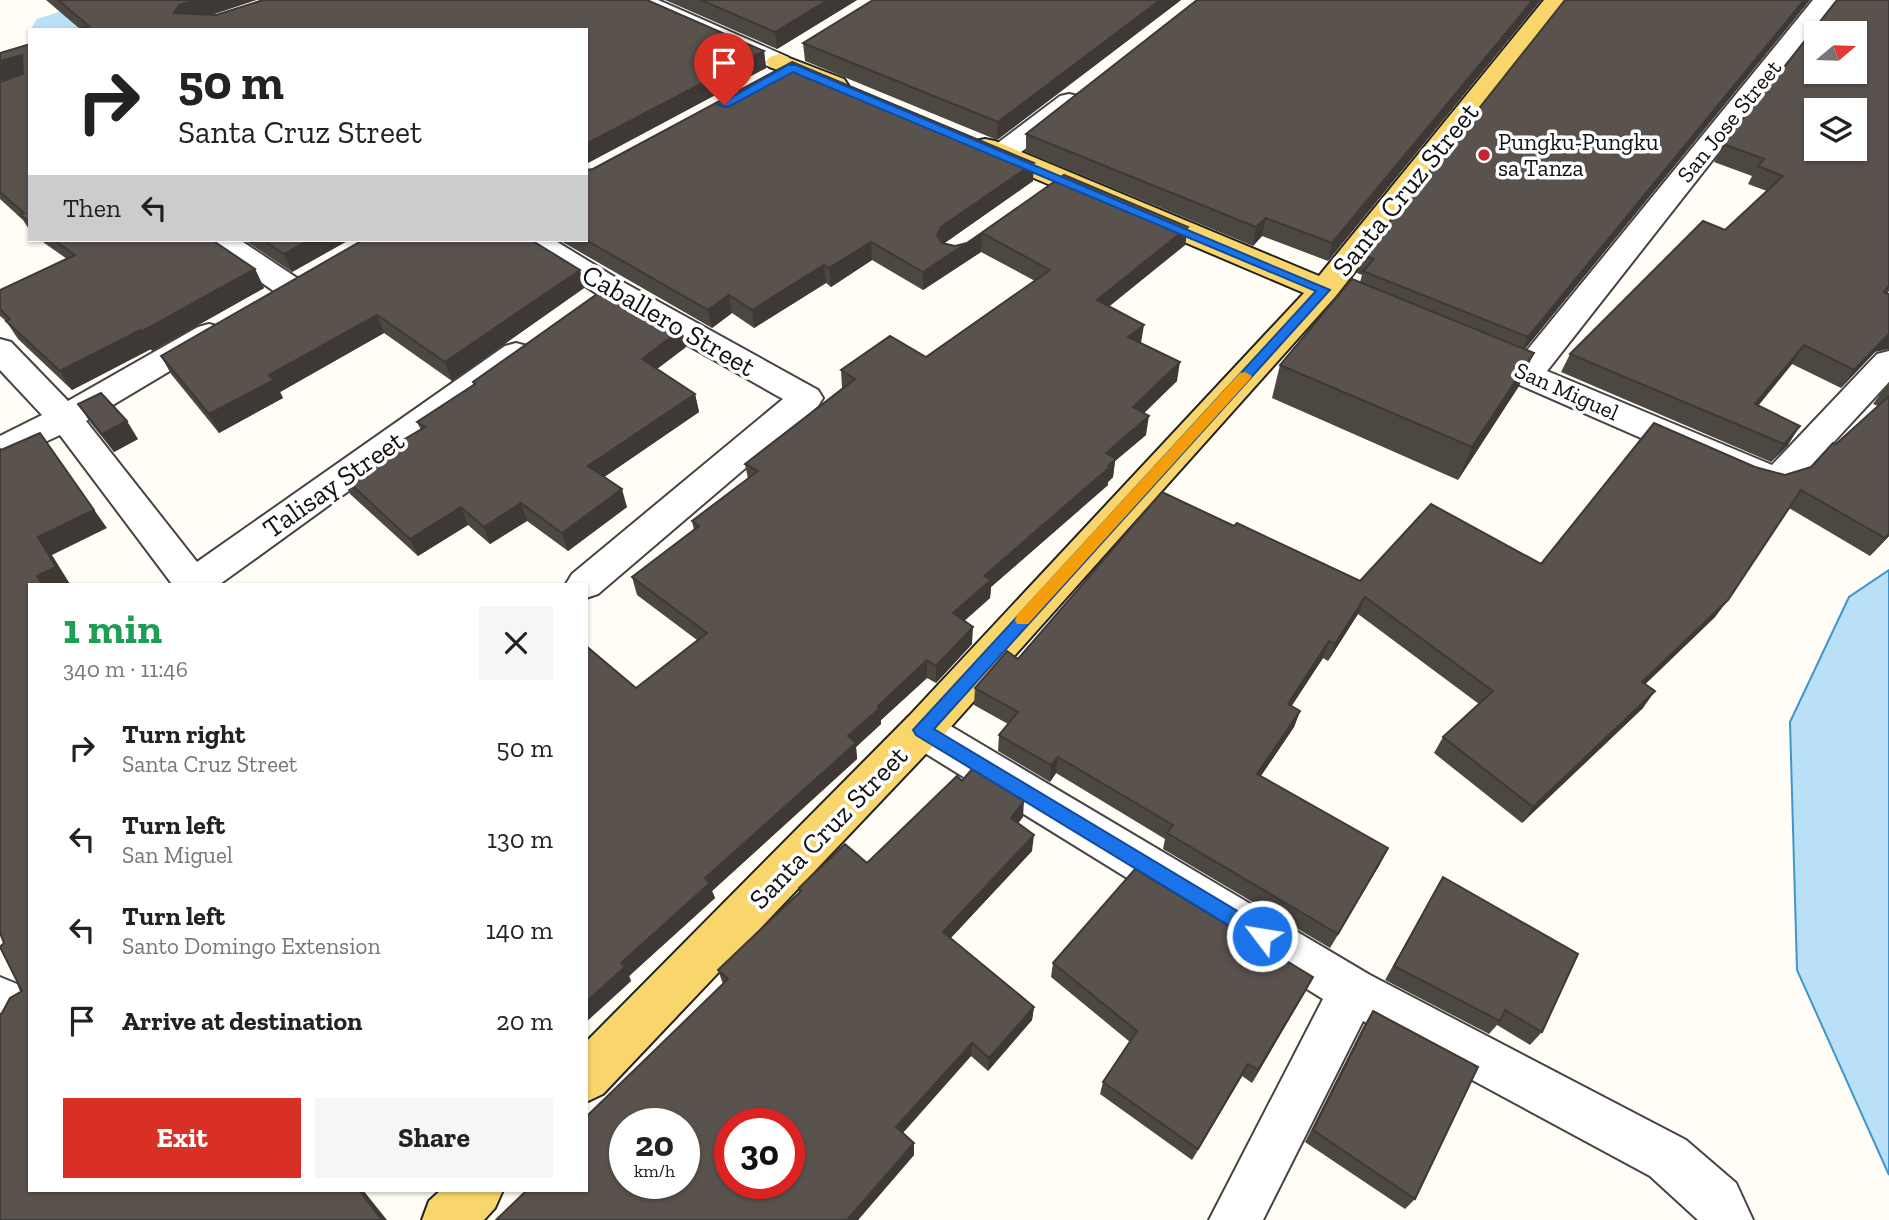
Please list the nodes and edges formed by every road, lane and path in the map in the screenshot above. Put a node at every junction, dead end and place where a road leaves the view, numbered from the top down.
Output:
1 (638, 0) edge
2 (1557, 0) edge
3 (1826, 0) edge
4 (785, 65) joint
5 (1090, 86) edge
6 (854, 93) edge
7 (964, 139) edge
8 (1001, 154) junction
9 (223, 242) edge
10 (535, 242) edge
11 (288, 288) edge
12 (1337, 295) junction
13 (230, 321) edge
14 (543, 336) edge
15 (1451, 342) edge
16 (0, 351) edge
17 (1889, 362) edge
18 (1527, 373) junction
19 (65, 418) junction
20 (0, 451) edge
21 (192, 583) edge
22 (194, 583) edge
23 (585, 583) edge
24 (922, 730) junction
25 (1353, 991) junction
26 (588, 1075) edge
27 (475, 1192) edge
28 (448, 1220) edge
29 (1235, 1220) edge
30 (1727, 1220) edge

1 - 4 street
2 - 12 main road, Santa Cruz Street
3 - 18 street, San Jose Street
4 - 6 main road
5 - 8 street
7 - 8 main road
8 - 12 main road
9 - 11 street
10 - 23 street, Caballero Street
12 - 24 main road, Santa Cruz Street
13 - 19 street
14 - 22 street, Talisay Street
15 - 18 street, San Miguel
16 - 19 street
17 - 18 street, San Miguel
19 - 20 street
19 - 21 street
24 - 25 street
24 - 26 main road, Santa Cruz Street
25 - 29 street
25 - 30 street
27 - 28 main road

